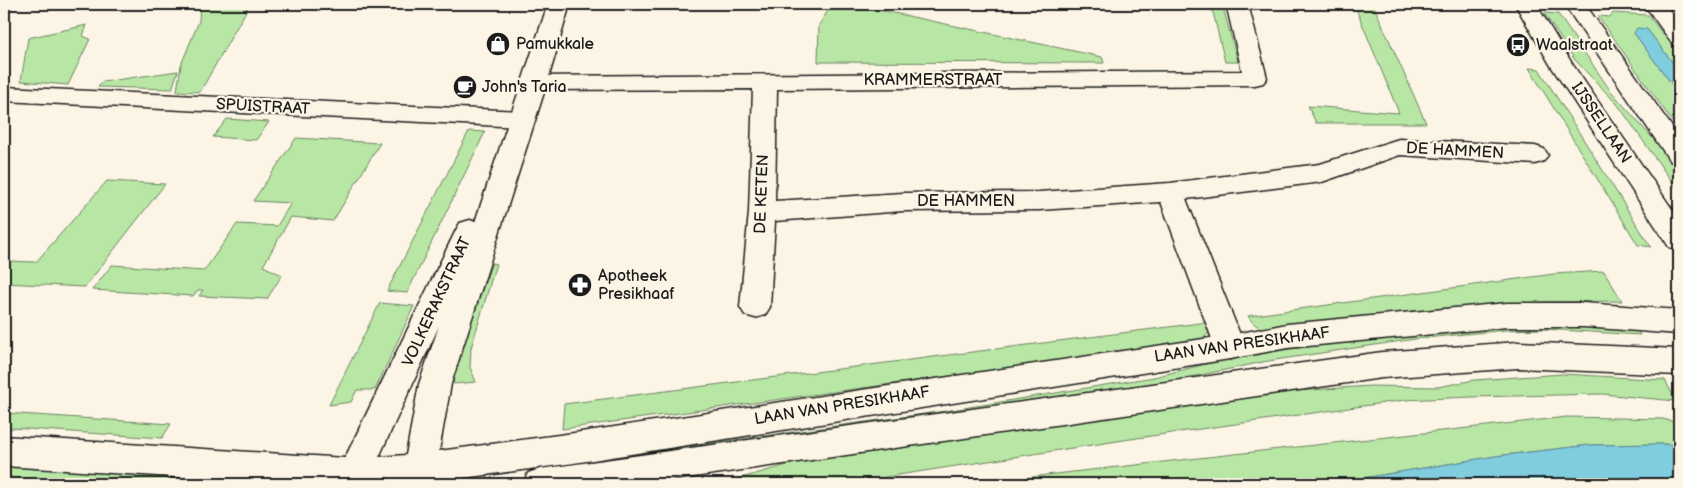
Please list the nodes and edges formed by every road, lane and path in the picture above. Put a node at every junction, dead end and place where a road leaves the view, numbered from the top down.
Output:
1 (559, 4) edge
2 (1236, 4) edge
3 (1525, 4) edge
4 (1575, 4) edge
5 (1654, 4) edge
6 (1679, 37) edge
7 (766, 81) junction
8 (535, 83) junction
9 (4, 94) edge
10 (522, 119) junction
11 (1535, 155) dead end
12 (1679, 155) edge
13 (1170, 192) junction
14 (762, 212) junction
15 (1679, 240) edge
16 (755, 307) dead end
17 (1679, 322) edge
18 (1230, 346) junction
19 (1679, 362) edge
20 (4, 450) edge
21 (419, 476) edge
22 (352, 479) edge
23 (540, 484) edge

1 - 8 street, VOLKERAKSTRAAT
2 - 7 street, KRAMMERSTRAAT
3 - 15 street, IJSSELLAAN
4 - 12 street
5 - 6 street
7 - 8 street, KRAMMERSTRAAT
7 - 14 street, DE KETEN
8 - 10 street, VOLKERAKSTRAAT
9 - 10 street, SPUISTRAAT
10 - 21 street, VOLKERAKSTRAAT
10 - 22 street, VOLKERAKSTRAAT
11 - 13 street, DE HAMMEN
13 - 14 street, DE HAMMEN
13 - 18 street
14 - 16 street, DE KETEN
17 - 18 street, LAAN VAN PRESIKHAAF
18 - 21 street, LAAN VAN PRESIKHAAF
19 - 23 street, LAAN VAN PRESIKHAAF
20 - 22 street, LAAN VAN PRESIKHAAF
21 - 22 street, LAAN VAN PRESIKHAAF

